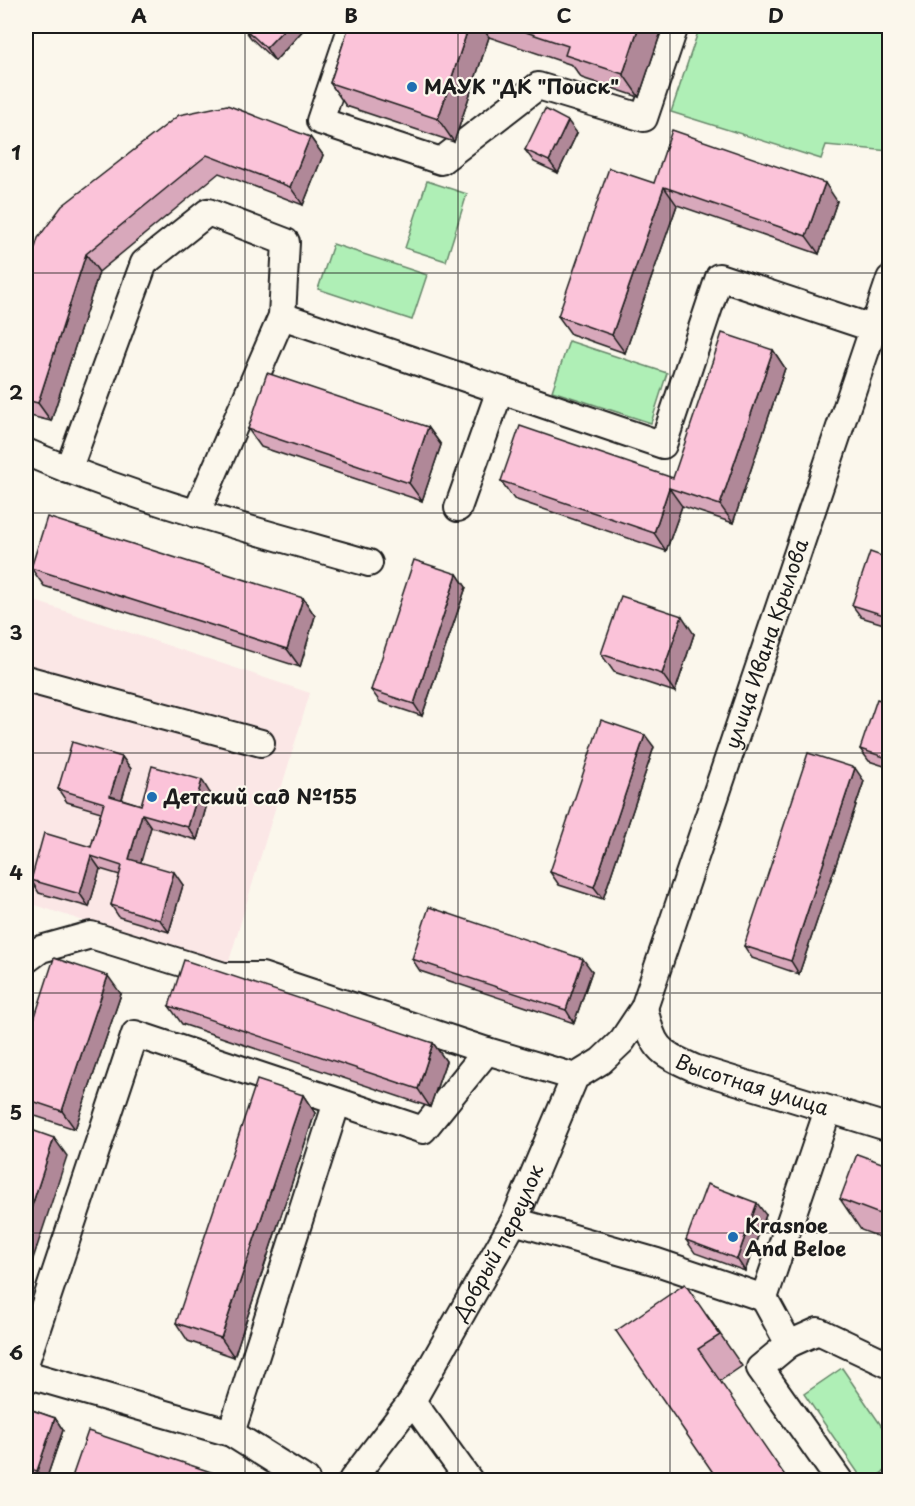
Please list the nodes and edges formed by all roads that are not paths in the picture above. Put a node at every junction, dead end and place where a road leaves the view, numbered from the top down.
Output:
1 (352, 26) edge
2 (675, 26) edge
3 (890, 279) edge
4 (282, 316) junction
5 (872, 328) junction
6 (500, 390) junction
7 (27, 459) edge
8 (68, 470) junction
9 (458, 508) dead end
10 (196, 514) junction
11 (369, 563) dead end
12 (26, 679) edge
13 (261, 743) dead end
14 (26, 960) edge
15 (644, 1008) junction
16 (488, 1051) junction
17 (575, 1077) junction
18 (337, 1102) junction
19 (828, 1110) junction
20 (890, 1128) edge
21 (514, 1221) junction
22 (764, 1298) junction
23 (789, 1344) junction
24 (26, 1361) edge
25 (890, 1365) edge
26 (26, 1374) edge
27 (412, 1401) junction
28 (231, 1433) junction
29 (306, 1480) edge
30 (351, 1480) edge
31 (469, 1480) edge
32 (839, 1480) edge

1 - 2 street
3 - 5 street, улица Ивана Крылова
4 - 6 street
4 - 8 street
4 - 10 street
5 - 6 street
5 - 15 street, улица Ивана Крылова
6 - 9 street
7 - 8 street
8 - 10 street
10 - 11 street
12 - 13 street
14 - 16 street
15 - 17 street
15 - 19 street, Высотная улица
16 - 17 street
16 - 18 street
17 - 21 street, Добрый переулок
18 - 24 street
18 - 28 street
19 - 20 street, Высотная улица
19 - 22 street
21 - 22 street
21 - 27 street, Добрый переулок
22 - 23 street
23 - 25 street
23 - 32 street
26 - 28 street
27 - 30 street, Добрый переулок
27 - 31 street
28 - 29 street

